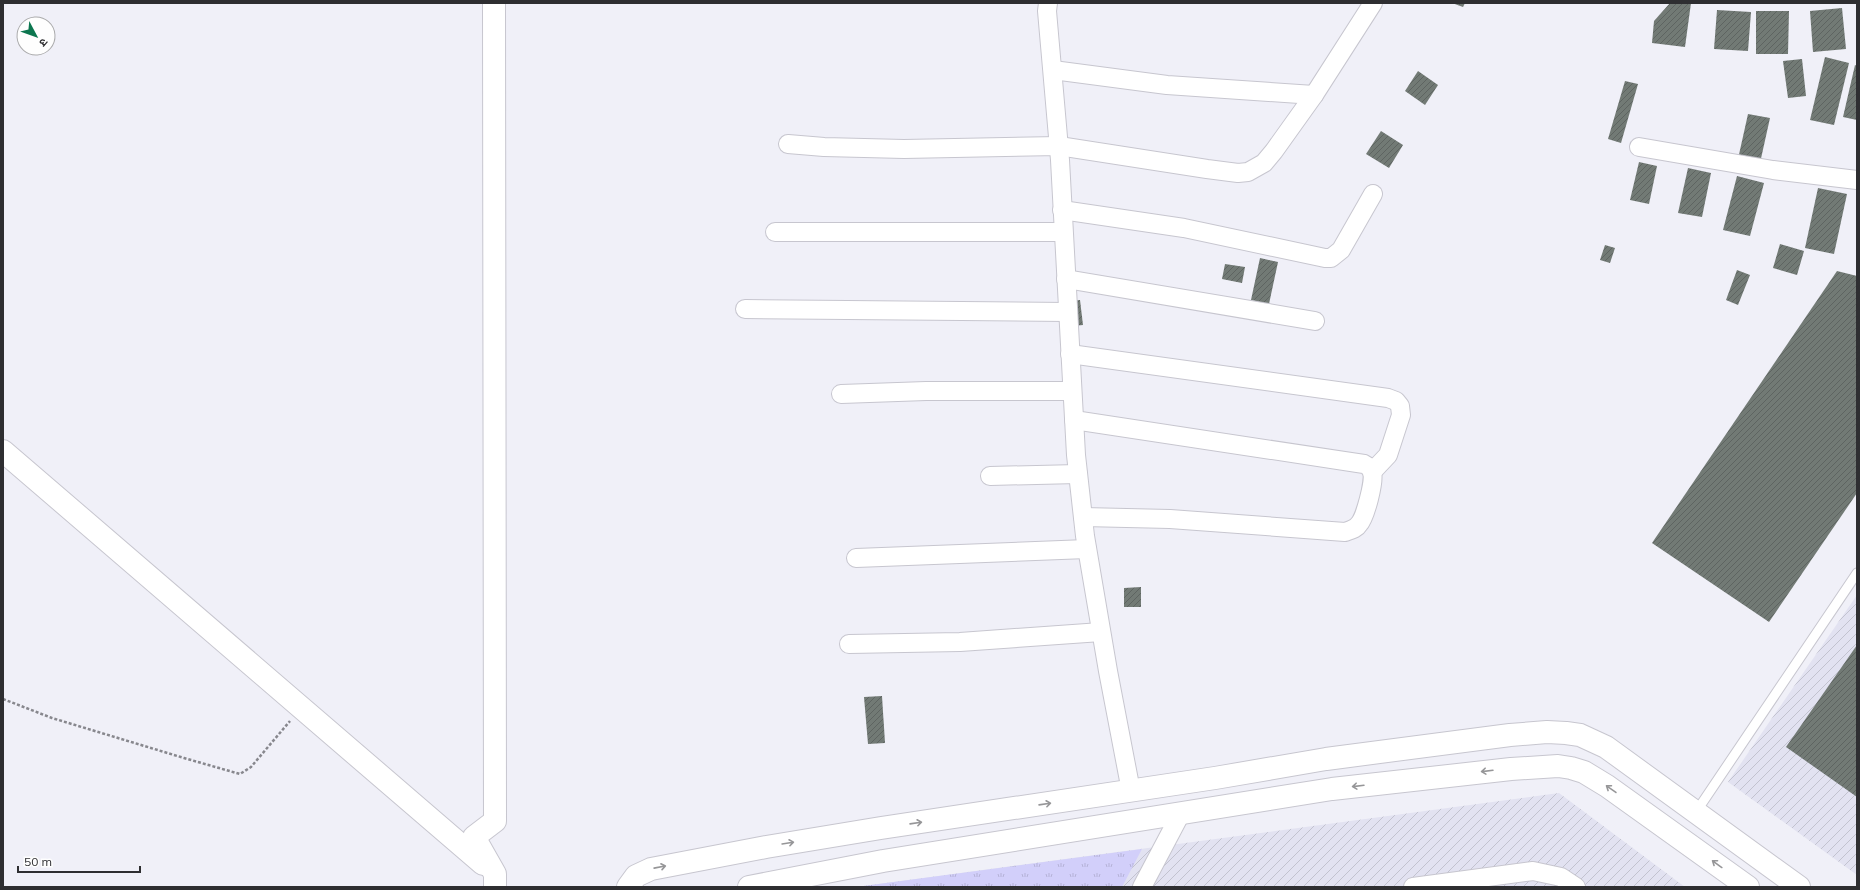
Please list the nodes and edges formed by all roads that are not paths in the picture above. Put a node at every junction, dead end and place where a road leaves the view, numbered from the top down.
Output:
1 (494, 3) edge
2 (1048, 3) edge
3 (1373, 3) edge
4 (1053, 70) junction
5 (1314, 95) junction
6 (788, 144) dead end
7 (1059, 146) junction
8 (1639, 148) dead end
9 (1857, 180) edge
10 (1373, 194) dead end
11 (1062, 210) junction
12 (775, 232) dead end
13 (1063, 232) junction
14 (1066, 278) junction
15 (745, 309) dead end
16 (1067, 312) junction
17 (1315, 321) dead end
18 (1070, 354) junction
19 (1072, 391) junction
20 (841, 394) dead end
21 (1074, 420) junction
22 (3, 451) edge
23 (1372, 472) junction
24 (1078, 474) junction
25 (990, 476) dead end
26 (1083, 517) junction
27 (1087, 549) junction
28 (856, 558) dead end
29 (1857, 572) edge
30 (1101, 632) junction
31 (849, 644) dead end
32 (1131, 791) junction
33 (1696, 813) junction
34 (1180, 815) junction
35 (495, 880) edge
36 (638, 883) edge
37 (749, 887) edge
38 (1142, 887) edge
39 (1413, 887) edge
40 (1576, 887) edge
41 (1748, 887) edge
42 (1799, 887) edge

1 - 35 street
2 - 4 street
3 - 5 street
4 - 5 street
4 - 7 street
5 - 7 street
6 - 7 street
7 - 11 street
8 - 9 street
10 - 11 street
11 - 13 street
12 - 13 street
13 - 14 street
14 - 16 street
14 - 17 street
15 - 16 street
16 - 18 street
18 - 19 street
18 - 23 street
19 - 20 street
19 - 21 street
21 - 23 street
21 - 24 street
22 - 35 street
23 - 26 street
24 - 25 street
24 - 26 street
26 - 27 street
27 - 28 street
27 - 30 street
29 - 33 lane
30 - 31 street
30 - 32 street
32 - 33 street
36 -> 32 street
33 - 42 street
34 - 37 street
34 - 38 street
41 -> 34 street
39 - 40 street

